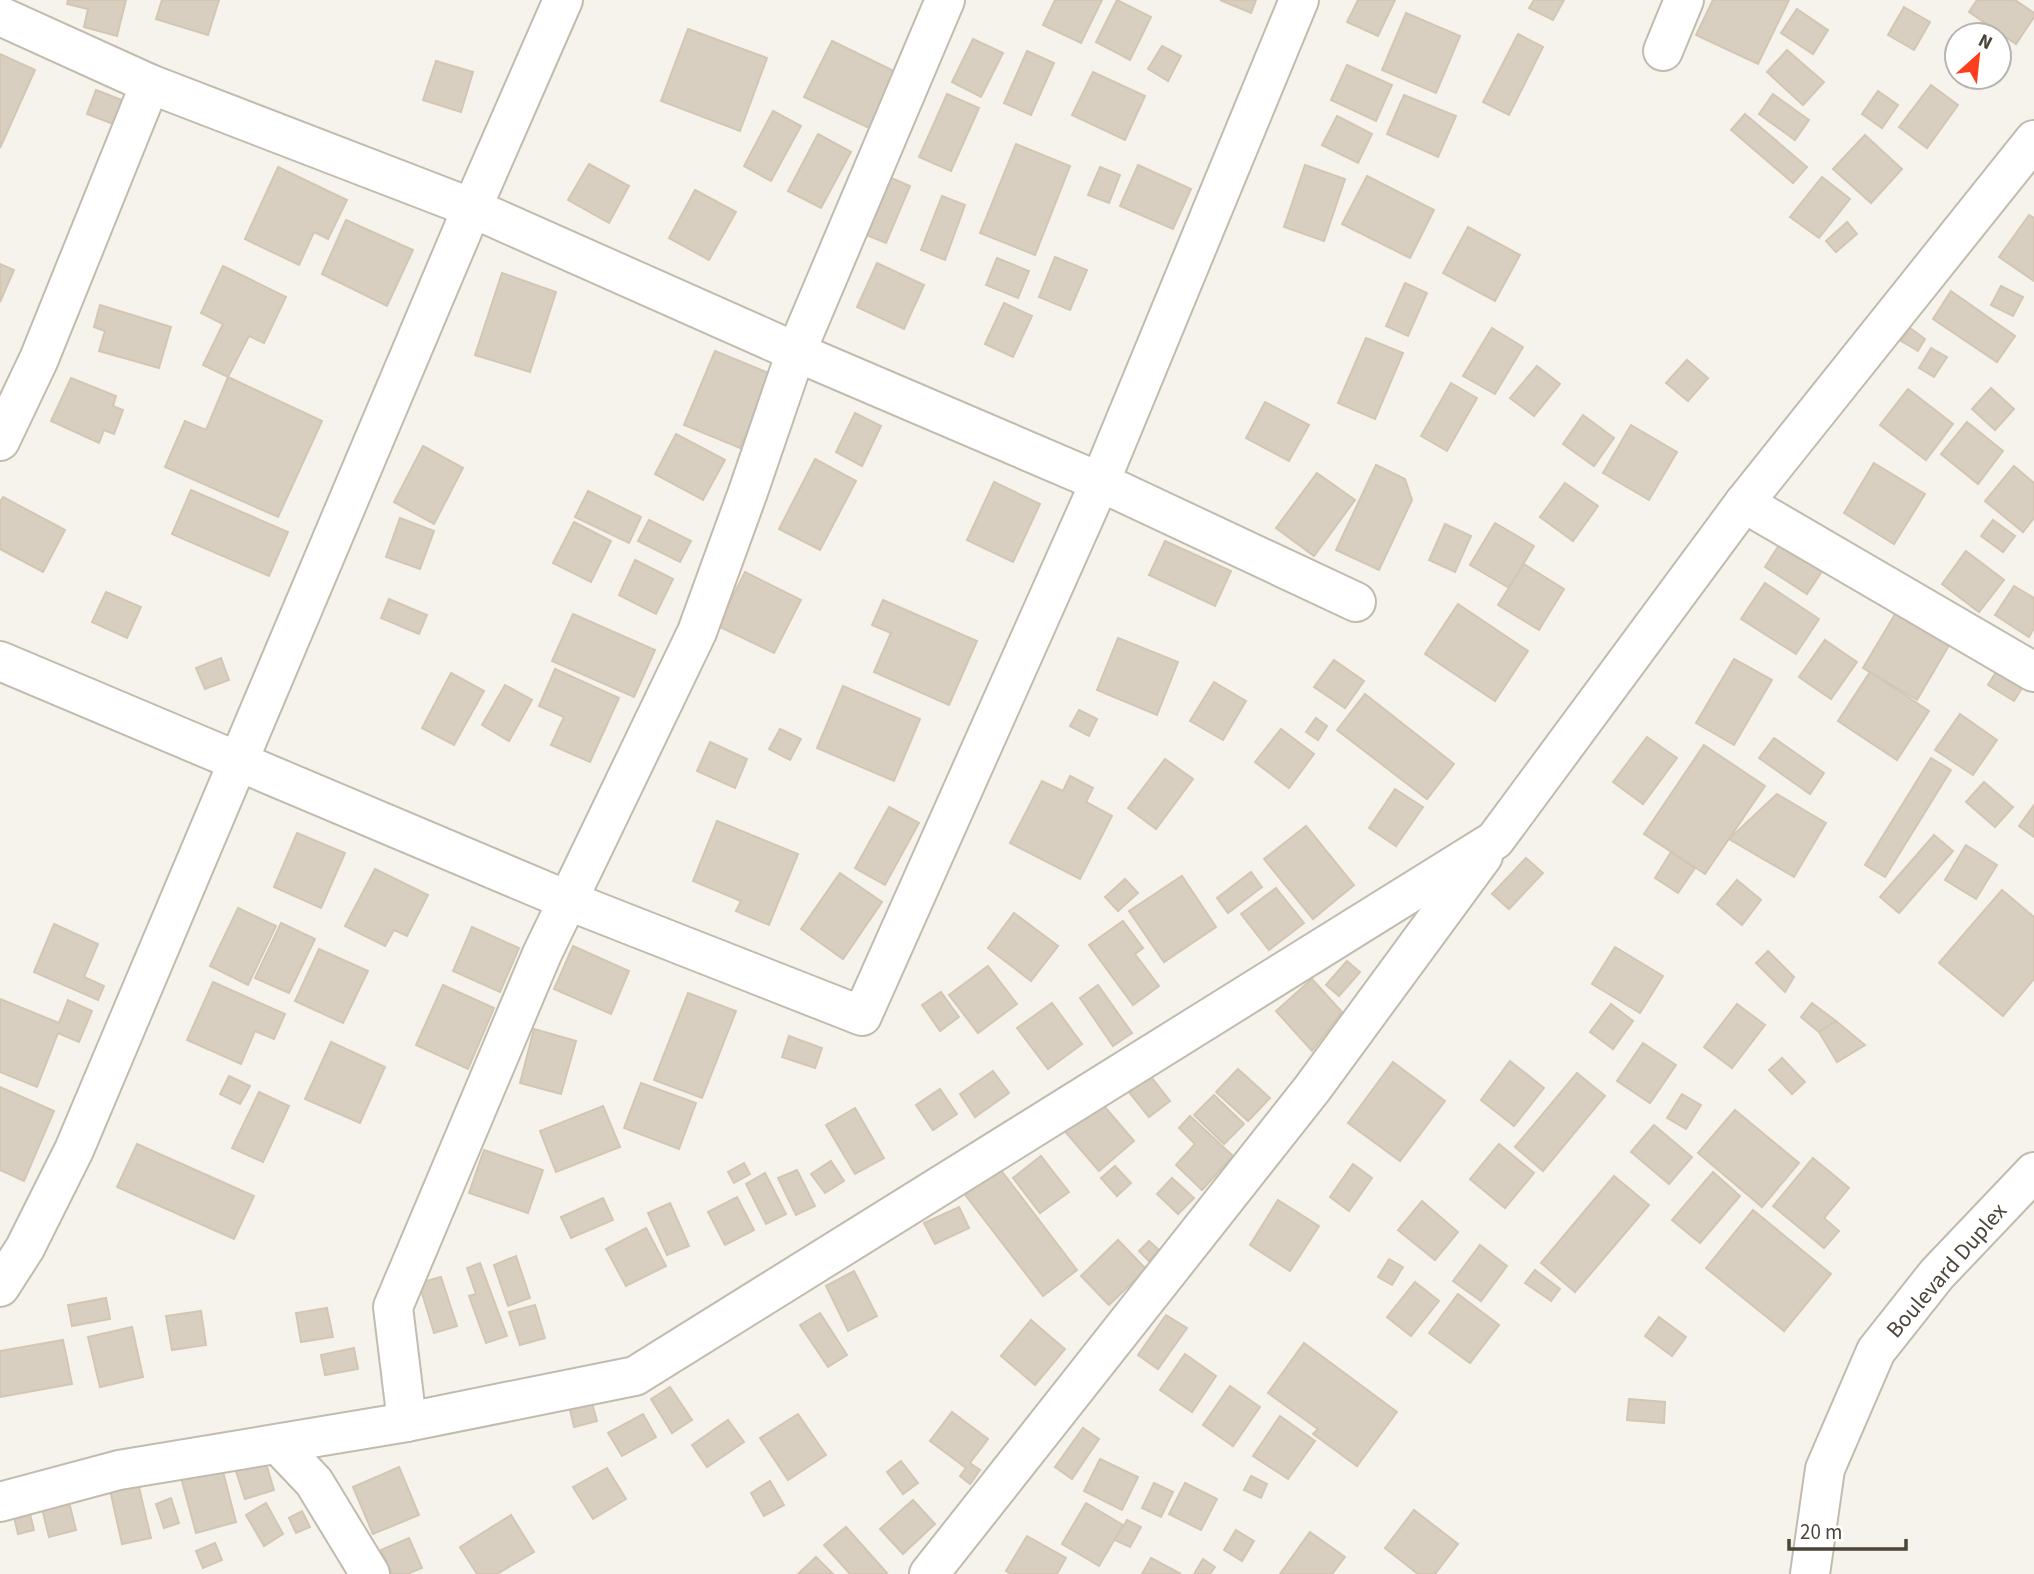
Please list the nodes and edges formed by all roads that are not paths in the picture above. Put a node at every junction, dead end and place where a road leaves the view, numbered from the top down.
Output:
1 (563, 0) edge
2 (945, 0) edge
3 (1299, 0) edge
4 (1684, 0) edge
5 (0, 16) edge
6 (1663, 51) dead end
7 (150, 84) junction
8 (2034, 140) edge
9 (472, 208) junction
10 (796, 352) junction
11 (0, 441) edge
12 (1100, 482) junction
13 (1744, 503) junction
14 (1356, 602) dead end
15 (0, 661) edge
16 (2034, 672) edge
17 (239, 762) junction
18 (1495, 840) junction
19 (569, 901) junction
20 (2034, 1172) edge
21 (0, 1287) edge
22 (407, 1422) junction
23 (278, 1444) junction
24 (0, 1502) edge
25 (370, 1574) edge
26 (929, 1574) edge
27 (1810, 1574) edge

1 - 9 street
2 - 10 street
3 - 12 street
4 - 6 street
5 - 7 street
7 - 9 street
7 - 11 street
8 - 13 street
9 - 10 street
9 - 17 street
10 - 12 street
10 - 19 street
12 - 14 street
12 - 19 street
13 - 16 street
13 - 18 street
15 - 17 street
17 - 19 street
17 - 21 street
18 - 22 street
18 - 26 street
19 - 22 street
20 - 27 street, Boulevard Duplex
22 - 23 street
23 - 24 street
23 - 25 street

